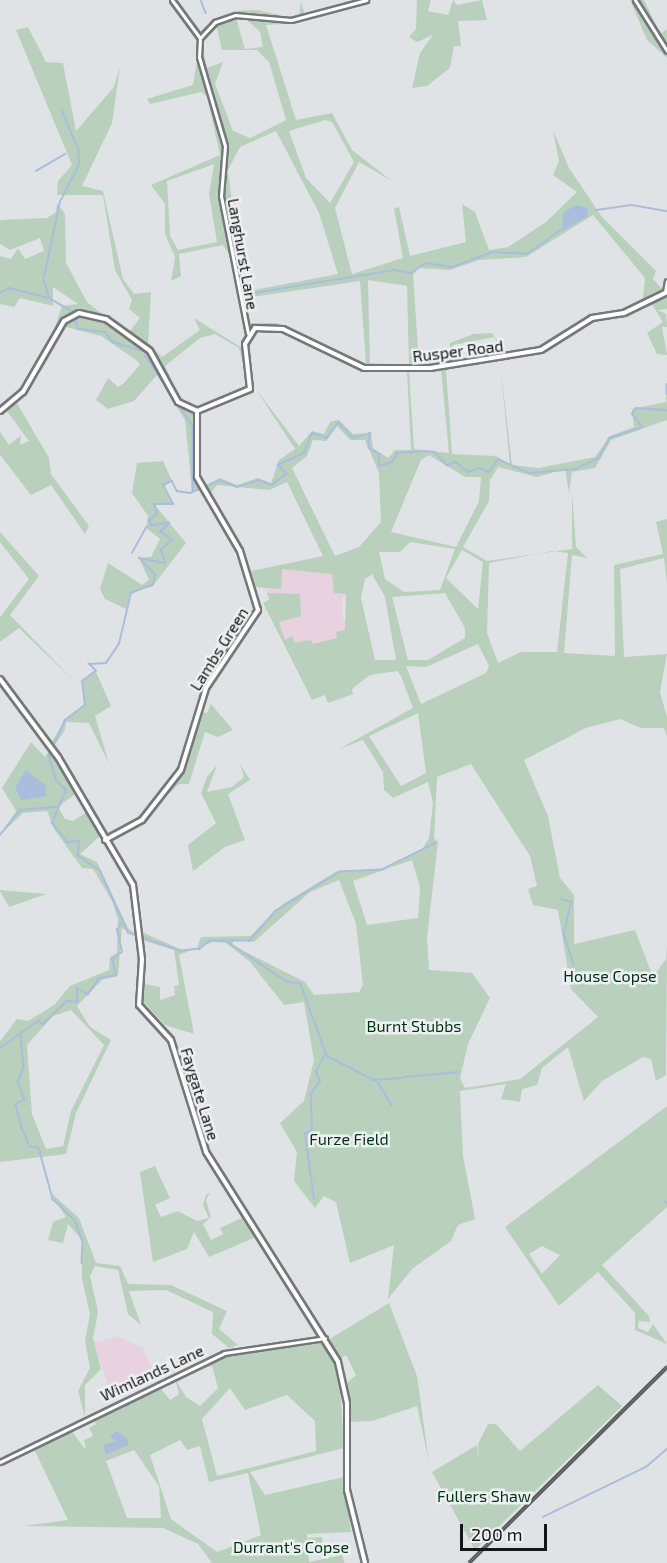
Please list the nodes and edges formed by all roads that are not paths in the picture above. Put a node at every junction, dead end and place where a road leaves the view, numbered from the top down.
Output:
1 (172, 0) edge
2 (366, 0) edge
3 (635, 0) edge
4 (196, 33) junction
5 (204, 33) junction
6 (200, 38) junction
7 (667, 51) edge
8 (667, 281) edge
9 (666, 292) edge
10 (248, 333) junction
11 (0, 411) edge
12 (197, 411) junction
13 (0, 679) edge
14 (105, 840) junction
15 (325, 1338) junction
16 (0, 1462) edge
17 (365, 1563) edge

1 - 4 street
2 - 5 street
3 - 7 street
4 - 5 street
4 - 6 street
5 - 6 street
6 - 10 street, Langhurst Lane
8 - 9 street
9 - 10 street, Rusper Road
10 - 12 street
11 - 12 street
12 - 14 street, Lambs Green
13 - 14 street, Faygate Lane
14 - 15 street, Faygate Lane
15 - 16 street, Wimlands Lane
15 - 17 street, Faygate Lane

